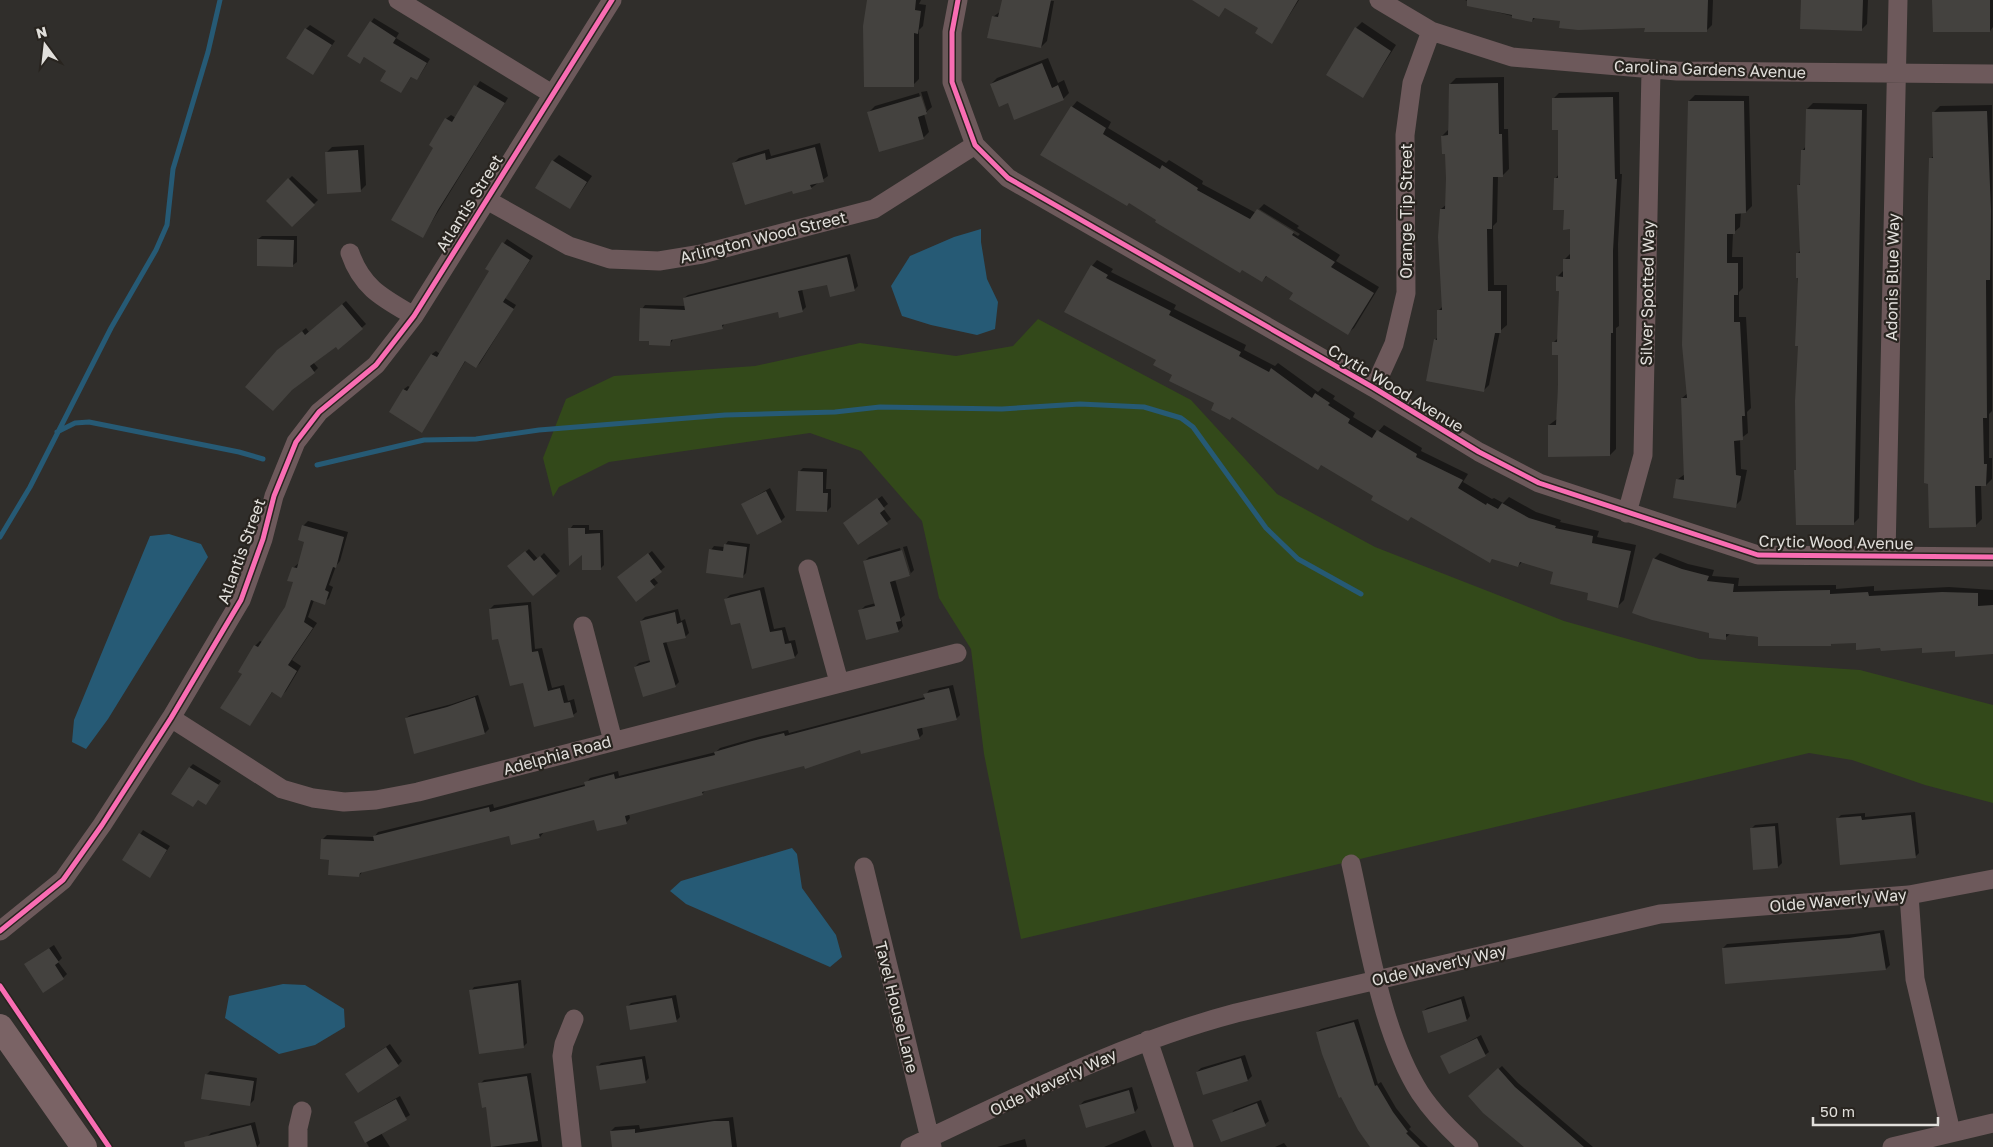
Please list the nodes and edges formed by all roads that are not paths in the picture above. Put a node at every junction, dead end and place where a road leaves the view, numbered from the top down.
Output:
1 (398, 0) edge
2 (612, 0) edge
3 (958, 0) edge
4 (1379, 0) edge
5 (1898, 0) edge
6 (1431, 32) junction
7 (1651, 70) junction
8 (1896, 72) junction
9 (1993, 74) edge
10 (552, 94) junction
11 (975, 145) junction
12 (485, 199) junction
13 (350, 253) dead end
14 (414, 316) junction
15 (1374, 388) junction
16 (1627, 513) junction
17 (1886, 555) junction
18 (1993, 557) edge
19 (808, 569) dead end
20 (582, 626) dead end
21 (957, 653) dead end
22 (839, 682) junction
23 (171, 718) junction
24 (613, 740) junction
25 (1351, 864) dead end
26 (864, 867) dead end
27 (1993, 879) edge
28 (1909, 895) junction
29 (0, 931) edge
30 (1378, 980) junction
31 (574, 1019) dead end
32 (0, 1026) edge
33 (1148, 1040) junction
34 (302, 1111) dead end
35 (1993, 1123) edge
36 (1951, 1132) junction
37 (930, 1143) edge
38 (84, 1147) edge
39 (298, 1147) edge
40 (572, 1147) edge
41 (910, 1147) edge
42 (1184, 1147) edge
43 (1469, 1147) edge
44 (1892, 1147) edge

1 - 10 street
2 - 10 street, Atlantis Street
3 - 11 street, Crytic Wood Avenue
4 - 6 street, Carolina Gardens Avenue
5 - 8 street, Adonis Blue Way
6 - 7 street, Carolina Gardens Avenue
6 - 15 street, Orange Tip Street
7 - 8 street, Carolina Gardens Avenue
7 - 16 street, Silver Spotted Way
8 - 9 street, Carolina Gardens Avenue
8 - 17 street, Adonis Blue Way
10 - 12 street, Atlantis Street
11 - 12 street, Arlington Wood Street
11 - 15 street, Crytic Wood Avenue
12 - 14 street, Atlantis Street
13 - 14 street
14 - 23 street, Atlantis Street
15 - 16 street, Crytic Wood Avenue
16 - 17 street, Crytic Wood Avenue
17 - 18 street, Crytic Wood Avenue
19 - 22 street
20 - 24 street
21 - 22 street, Adelphia Road
22 - 24 street, Adelphia Road
23 - 24 street, Adelphia Road
23 - 29 street, Atlantis Street
25 - 30 street
26 - 37 street, Tavel House Lane
27 - 28 street, Olde Waverly Way
28 - 30 street, Olde Waverly Way
28 - 36 street
30 - 33 street, Olde Waverly Way
30 - 43 street
31 - 40 street
32 - 38 street
33 - 37 street, Olde Waverly Way
33 - 42 street
34 - 39 street
35 - 36 street
36 - 44 street
37 - 41 street, Olde Waverly Way

